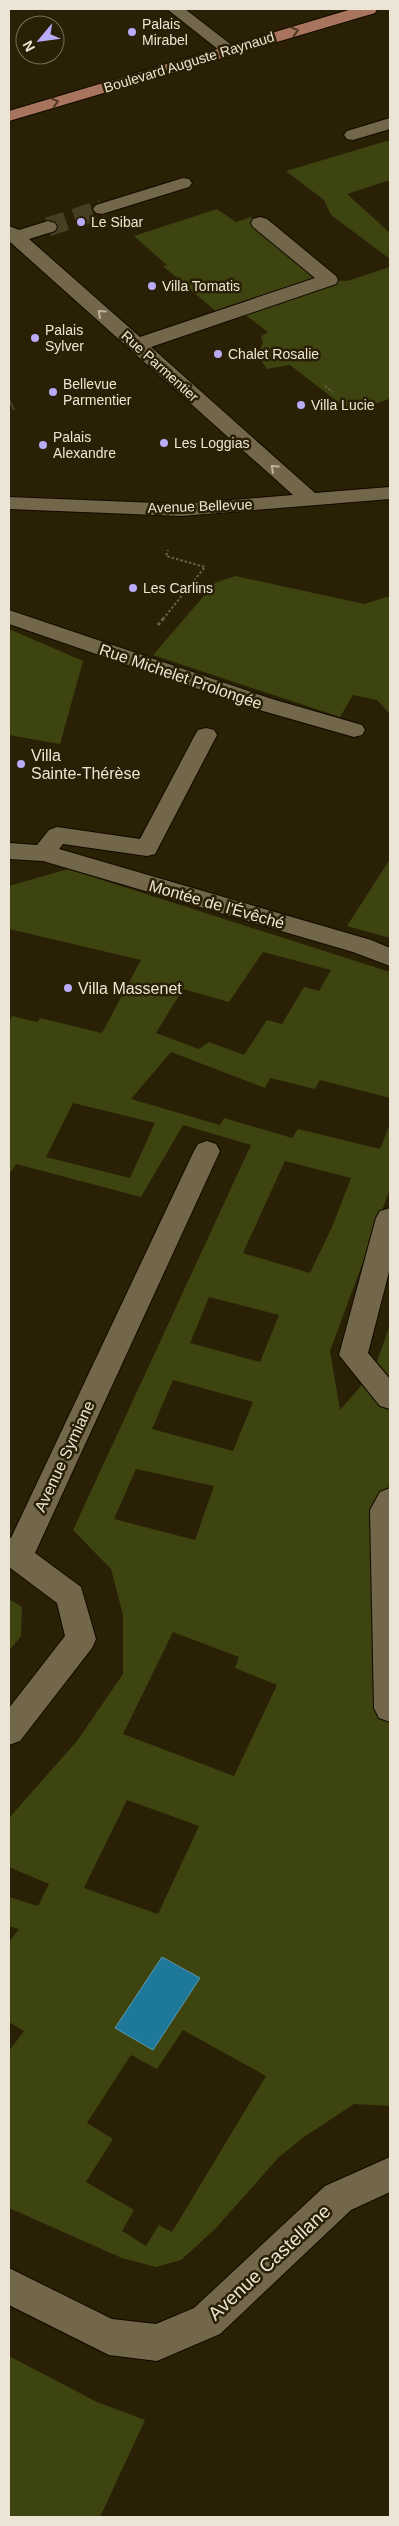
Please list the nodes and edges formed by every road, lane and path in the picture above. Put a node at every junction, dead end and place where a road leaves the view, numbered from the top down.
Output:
1 (175, 9) edge
2 (369, 9) edge
3 (230, 50) junction
4 (9, 116) edge
5 (390, 123) edge
6 (353, 135) dead end
7 (183, 183) dead end
8 (102, 209) tunnel mouth
9 (260, 223) dead end
10 (48, 227) tunnel mouth
11 (12, 234) edge
12 (136, 345) junction
13 (325, 386) dead end
14 (333, 392) dead end
15 (390, 494) edge
16 (311, 500) junction
17 (9, 503) edge
18 (181, 510) junction
19 (9, 616) edge
20 (131, 659) junction
21 (354, 730) dead end
22 (206, 735) dead end
23 (9, 850) edge
24 (44, 853) junction
25 (390, 958) edge
26 (207, 1151) dead end
27 (390, 1218) edge
28 (390, 1398) edge
29 (390, 1500) edge
30 (13, 1553) edge
31 (390, 1708) edge
32 (9, 1731) edge
33 (390, 2174) edge
34 (9, 2286) edge

1 - 3 street
3 -> 2 main road, Boulevard Auguste Raynaud
4 -> 3 main road, Boulevard Auguste Raynaud
5 - 6 street
7 - 8 street
9 - 12 street
10 - 11 street
12 -> 11 street, Rue Parmentier
16 -> 12 street, Rue Parmentier
13 - 14 path
15 - 16 street, Avenue Bellevue
16 - 18 street, Avenue Bellevue
17 - 18 street, Avenue Bellevue
18 - 20 path
19 - 20 street, Rue Michelet Prolongée
20 - 21 street, Rue Michelet Prolongée
22 - 24 street
23 - 24 street, Montée de l'Évêché
24 - 25 street, Montée de l'Évêché
26 - 30 street, Avenue Symiane
27 - 28 street
29 - 31 street
30 - 32 street, Avenue Symiane
33 - 34 street, Avenue Castellane

